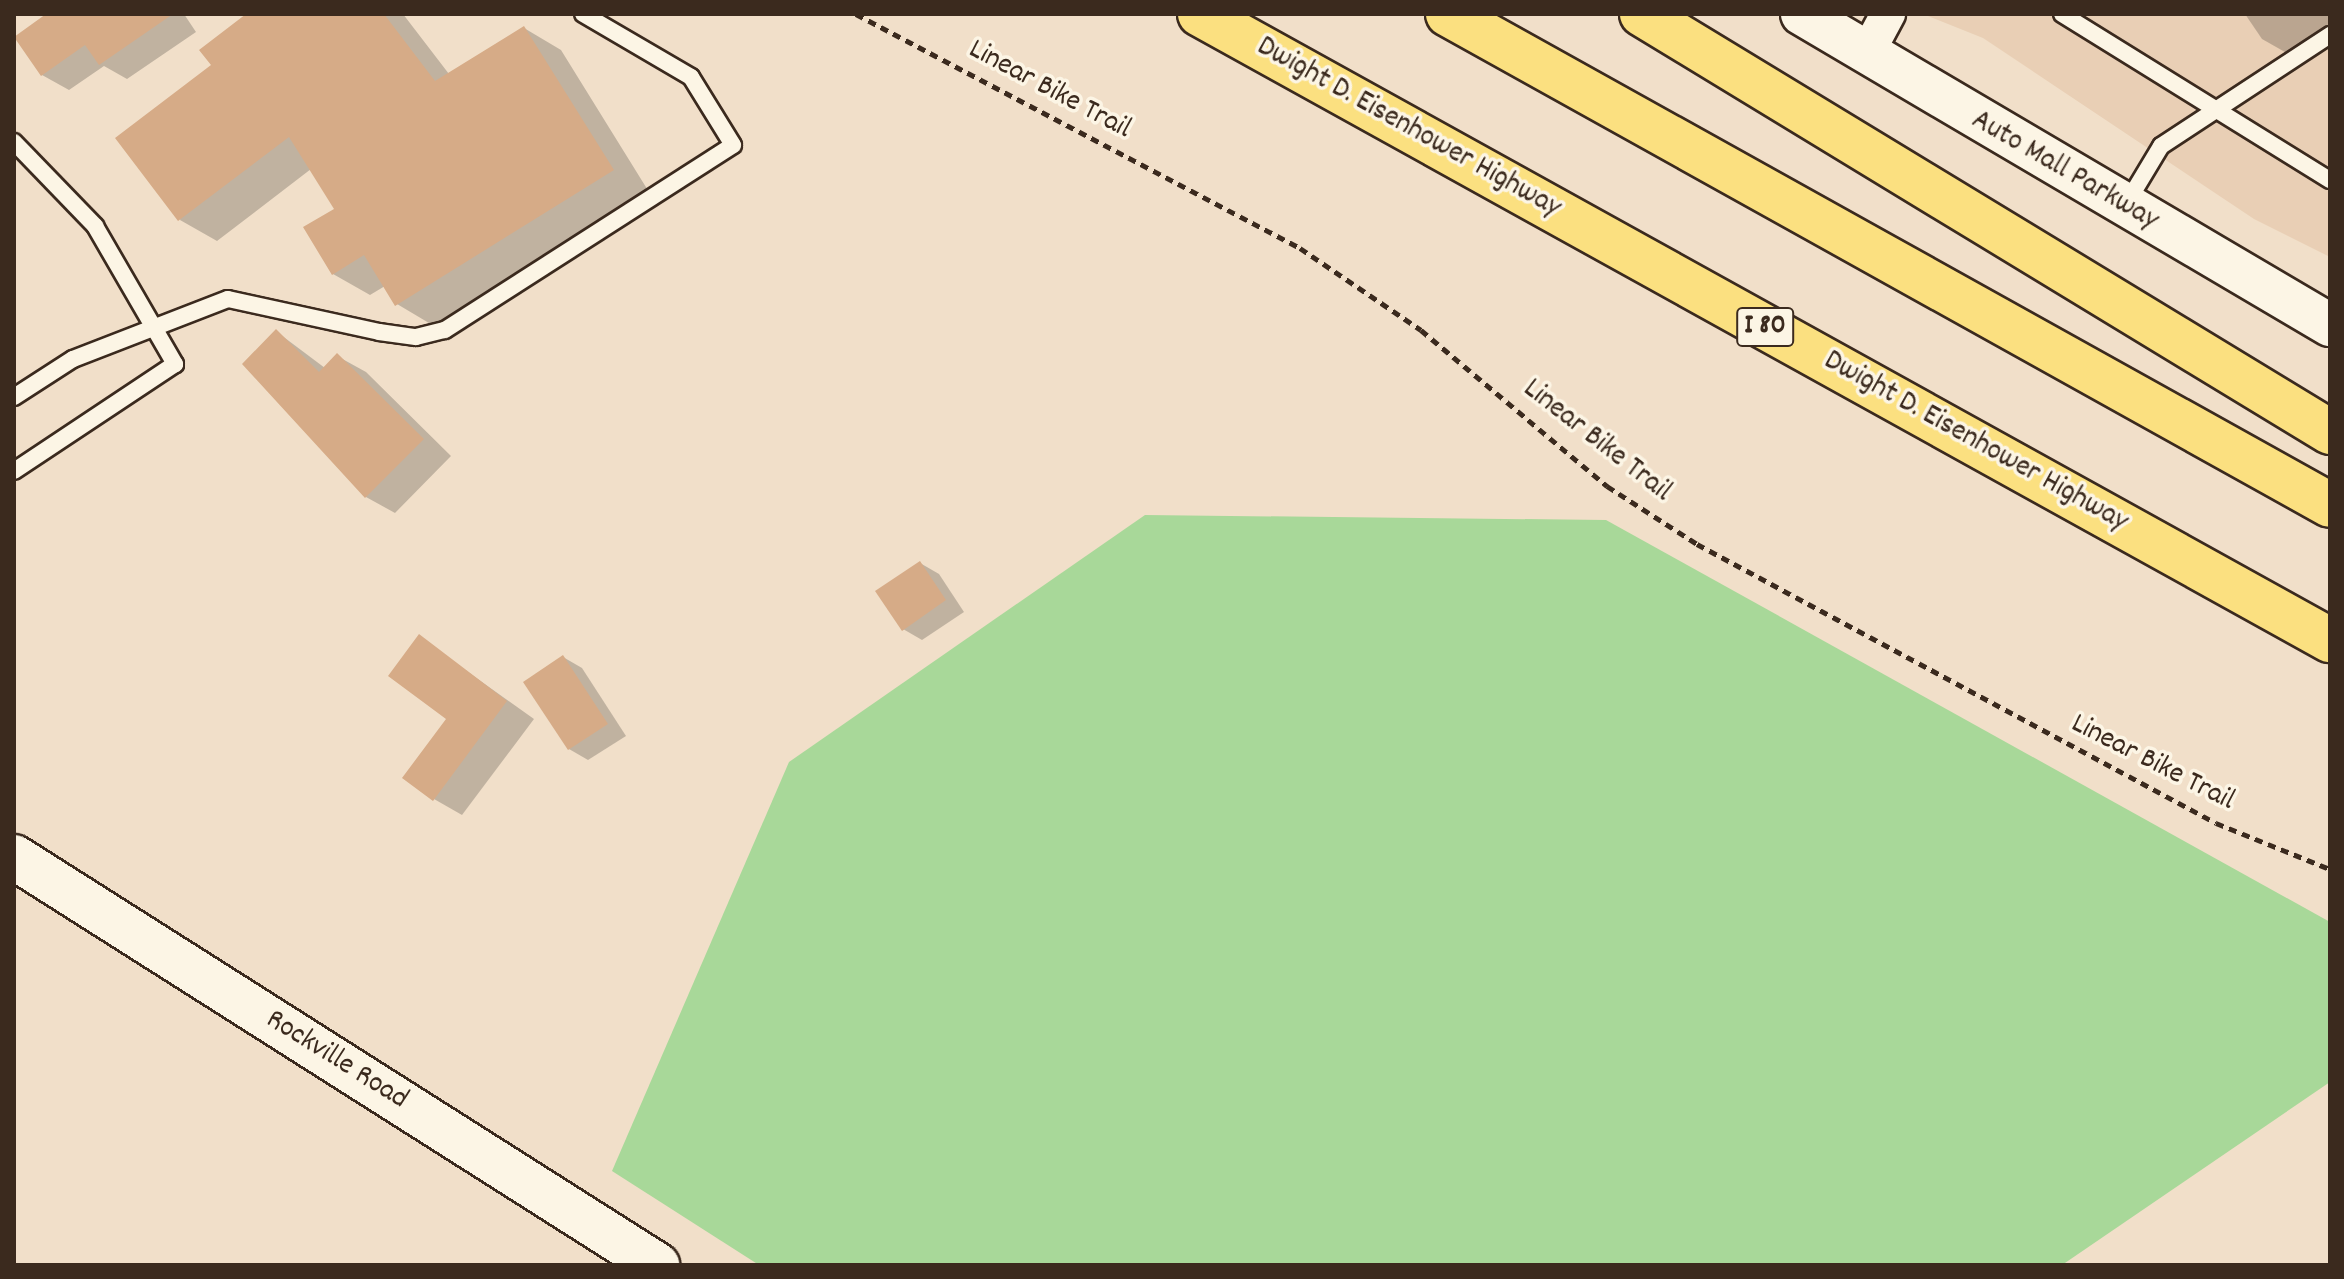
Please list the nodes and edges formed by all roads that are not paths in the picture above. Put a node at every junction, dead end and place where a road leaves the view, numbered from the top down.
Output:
1 (583, 14) edge
2 (1200, 14) edge
3 (1448, 14) edge
4 (1642, 14) edge
5 (1802, 14) edge
6 (1888, 14) edge
7 (2062, 14) edge
8 (2330, 35) edge
9 (1866, 55) junction
10 (2215, 111) junction
11 (14, 142) edge
12 (2330, 180) edge
13 (2125, 207) junction
14 (158, 324) junction
15 (2330, 325) edge
16 (14, 397) edge
17 (2330, 432) edge
18 (14, 471) edge
19 (2330, 505) edge
20 (2330, 640) edge
21 (14, 857) edge
22 (657, 1265) edge

1 - 14 lane
2 - 20 highway, Dwight D. Eisenhower Highway / I 80
3 - 19 highway
4 - 17 highway
5 - 9 street, Auto Mall Parkway
6 - 9 street
7 - 10 lane
8 - 10 lane
9 - 13 street, Auto Mall Parkway
10 - 12 lane
10 - 13 lane
11 - 14 lane
13 - 15 street, Auto Mall Parkway
14 - 16 lane
14 - 18 lane
21 - 22 main road, Rockville Road

